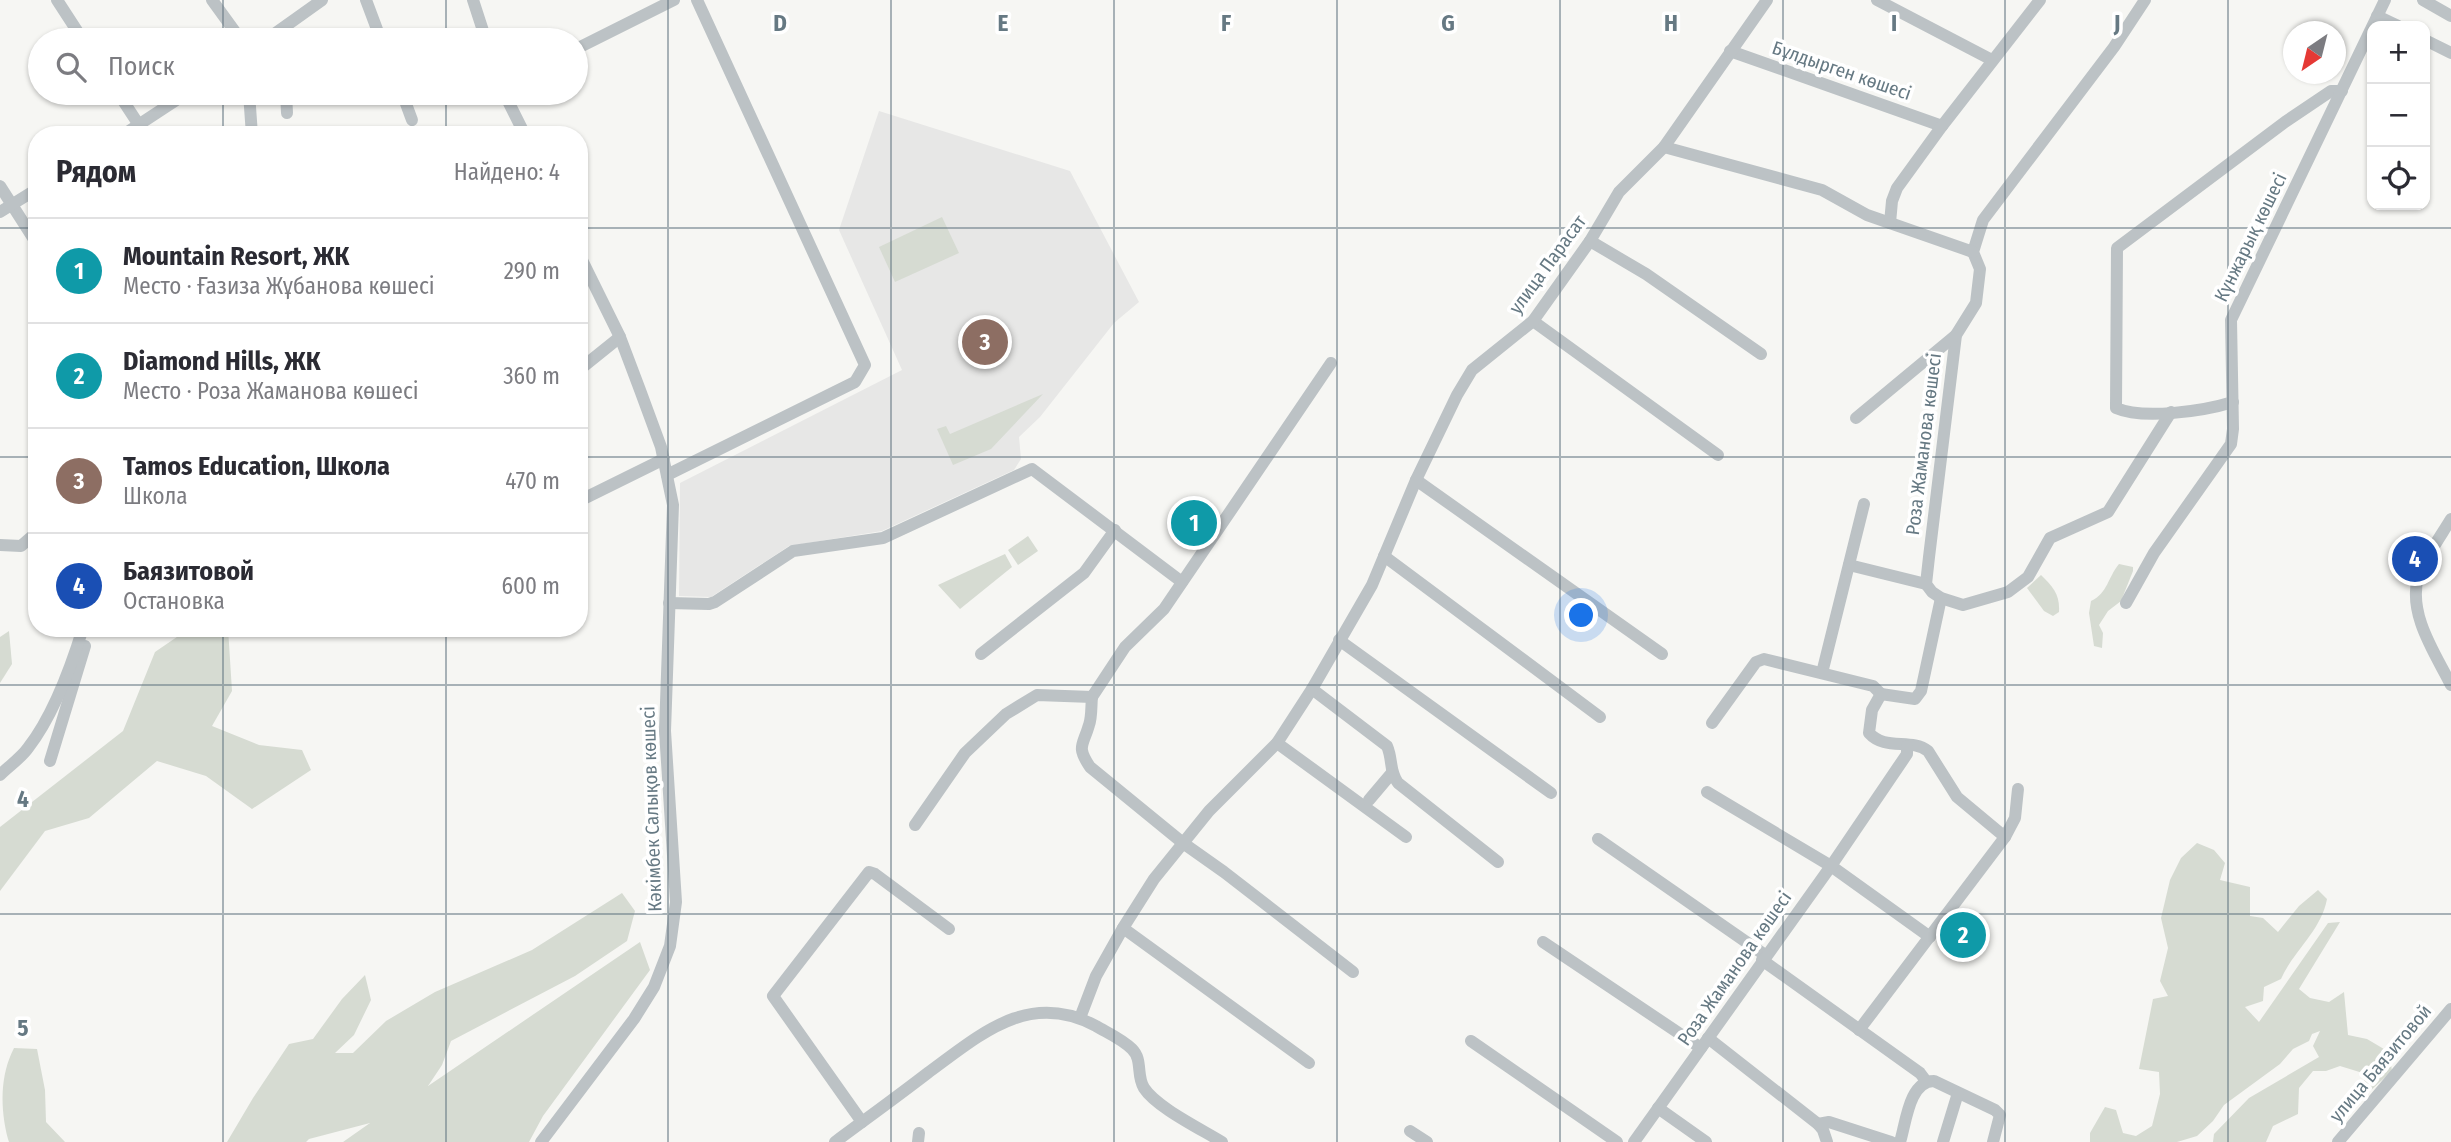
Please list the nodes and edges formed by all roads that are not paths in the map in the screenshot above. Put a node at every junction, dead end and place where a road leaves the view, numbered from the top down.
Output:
1 (57, 0) edge
2 (212, 0) edge
3 (366, 0) edge
4 (473, 0) edge
5 (674, 0) edge
6 (697, 0) edge
7 (1767, 0) edge
8 (1877, 0) edge
9 (2040, 0) edge
10 (2145, 0) edge
11 (2385, 0) edge
12 (2424, 0) edge
13 (320, 1) edge
14 (2377, 16) junction
15 (2451, 16) edge
16 (2388, 21) edge
17 (75, 28) edge
18 (232, 28) edge
19 (287, 28) edge
20 (377, 28) edge
21 (482, 28) edge
22 (2430, 42) edge
23 (588, 43) edge
24 (1730, 51) junction
25 (2451, 53) edge
26 (1992, 60) junction
27 (2342, 91) junction
28 (126, 105) edge
29 (168, 105) edge
30 (249, 105) edge
31 (287, 105) edge
32 (406, 105) edge
33 (510, 105) edge
34 (287, 113) dead end
35 (412, 120) dead end
36 (139, 124) junction
37 (136, 126) edge
38 (250, 126) edge
39 (520, 126) edge
40 (1942, 126) junction
41 (1664, 147) junction
42 (0, 186) edge
43 (28, 195) edge
44 (12, 205) junction
45 (0, 212) edge
46 (1890, 223) junction
47 (28, 230) edge
48 (1590, 241) junction
49 (1973, 252) junction
50 (588, 272) edge
51 (1533, 321) junction
52 (1956, 335) junction
53 (620, 337) junction
54 (1761, 354) dead end
55 (588, 363) edge
56 (1331, 363) dead end
57 (2233, 402) junction
58 (2171, 412) junction
59 (1856, 418) dead end
60 (1718, 455) dead end
61 (664, 459) junction
62 (667, 475) junction
63 (1416, 480) junction
64 (588, 497) edge
65 (1864, 504) dead end
66 (2451, 519) edge
67 (1115, 530) junction
68 (28, 540) edge
69 (0, 545) edge
70 (1384, 556) junction
71 (1849, 565) junction
72 (1182, 582) junction
73 (1926, 584) junction
74 (1941, 598) junction
75 (669, 603) junction
76 (2126, 603) dead end
77 (80, 637) edge
78 (86, 637) edge
79 (1339, 640) junction
80 (981, 654) dead end
81 (1662, 654) dead end
82 (1822, 673) junction
83 (2451, 685) edge
84 (1312, 689) junction
85 (1881, 694) junction
86 (1092, 697) junction
87 (1600, 717) dead end
88 (1712, 723) dead end
89 (1277, 743) junction
90 (1907, 746) junction
91 (50, 761) dead end
92 (1391, 774) junction
93 (0, 775) edge
94 (2018, 789) dead end
95 (1707, 792) dead end
96 (1551, 793) dead end
97 (1368, 800) dead end
98 (915, 825) dead end
99 (1406, 837) dead end
100 (2005, 837) junction
101 (1598, 839) dead end
102 (1182, 843) junction
103 (1498, 862) dead end
104 (1830, 866) junction
105 (1122, 928) junction
106 (949, 929) dead end
107 (1930, 937) junction
108 (1543, 942) dead end
109 (1763, 958) junction
110 (1353, 972) dead end
111 (2451, 1009) edge
112 (1080, 1018) junction
113 (1859, 1030) junction
114 (1471, 1041) dead end
115 (1704, 1043) junction
116 (1309, 1063) dead end
117 (1926, 1081) junction
118 (1958, 1093) junction
119 (1658, 1108) junction
120 (862, 1122) junction
121 (1818, 1124) junction
122 (1410, 1130) dead end
123 (541, 1142) edge
124 (835, 1142) edge
125 (1222, 1142) edge
126 (1427, 1142) edge
127 (1617, 1142) edge
128 (1634, 1142) edge
129 (1706, 1142) edge
130 (1827, 1142) edge
131 (1891, 1142) edge
132 (1900, 1142) edge
133 (1943, 1142) edge
134 (1993, 1142) edge
135 (2338, 1142) edge

1 - 17 street
2 - 18 street
3 - 20 street
4 - 21 street
5 - 23 street
6 - 62 street
7 - 24 street, улица Парасат
8 - 26 street
9 - 26 street
10 - 49 street, Роза Жаманова көшесі
11 - 14 street, Күнжарық көшесі
12 - 15 street
13 - 19 street
14 - 16 street
14 - 27 street, Күнжарық көшесі
22 - 25 street
24 - 40 street, Бұлдырген көшесі
24 - 41 street, улица Парасат
26 - 40 street
27 - 57 street, Күнжарық көшесі
27 - 58 street
28 - 36 street
29 - 36 street
30 - 38 street
31 - 34 street
32 - 35 street
33 - 39 street
36 - 37 street
40 - 46 street
41 - 46 street
41 - 48 street, улица Парасат
42 - 44 street
43 - 44 street
44 - 45 street
44 - 47 street
46 - 49 street
48 - 51 street, улица Парасат
48 - 54 street
49 - 52 street, Роза Жаманова көшесі
50 - 53 street, Кәкімбек Салықов көшесі
51 - 60 street
51 - 63 street, улица Парасат
52 - 59 street
52 - 73 street, Роза Жаманова көшесі
53 - 55 street
53 - 61 street, Кәкімбек Салықов көшесі
56 - 72 street
57 - 58 street
57 - 76 street, Күнжарық көшесі
58 - 74 street
61 - 62 street, Кәкімбек Салықов көшесі
61 - 64 street
62 - 75 street, Кәкімбек Салықов көшесі
63 - 70 street, улица Парасат
63 - 81 street
65 - 71 street
66 - 83 street
67 - 72 street
67 - 75 street
67 - 80 street
68 - 69 street
70 - 79 street, улица Парасат
70 - 87 street
71 - 73 street
71 - 82 street
72 - 86 street
73 - 74 street
74 - 85 street
75 - 123 street, Кәкімбек Салықов көшесі
77 - 93 street
78 - 91 street
79 - 84 street, улица Парасат
79 - 96 street
82 - 85 street
82 - 88 street
84 - 89 street, улица Парасат
84 - 92 street
85 - 90 street
86 - 98 street
86 - 102 street
89 - 99 street
89 - 102 street, улица Парасат
90 - 100 street
90 - 104 street, Роза Жаманова көшесі
92 - 97 street
92 - 103 street
94 - 100 street
95 - 104 street
100 - 107 street
101 - 109 street
102 - 105 street, улица Парасат
102 - 110 street
104 - 107 street
104 - 109 street, Роза Жаманова көшесі
105 - 112 street, улица Парасат
105 - 116 street
106 - 120 street
107 - 113 street
108 - 115 street
109 - 113 street
109 - 115 street, Роза Жаманова көшесі
111 - 135 street, улица Баязитовой
112 - 120 street
112 - 125 street
113 - 117 street
114 - 127 street
115 - 119 street, Роза Жаманова көшесі
115 - 121 street
117 - 118 street
117 - 132 street
118 - 133 street
118 - 134 street
119 - 128 street, Роза Жаманова көшесі
119 - 129 street
120 - 124 street
121 - 130 street
121 - 131 street
122 - 126 street

